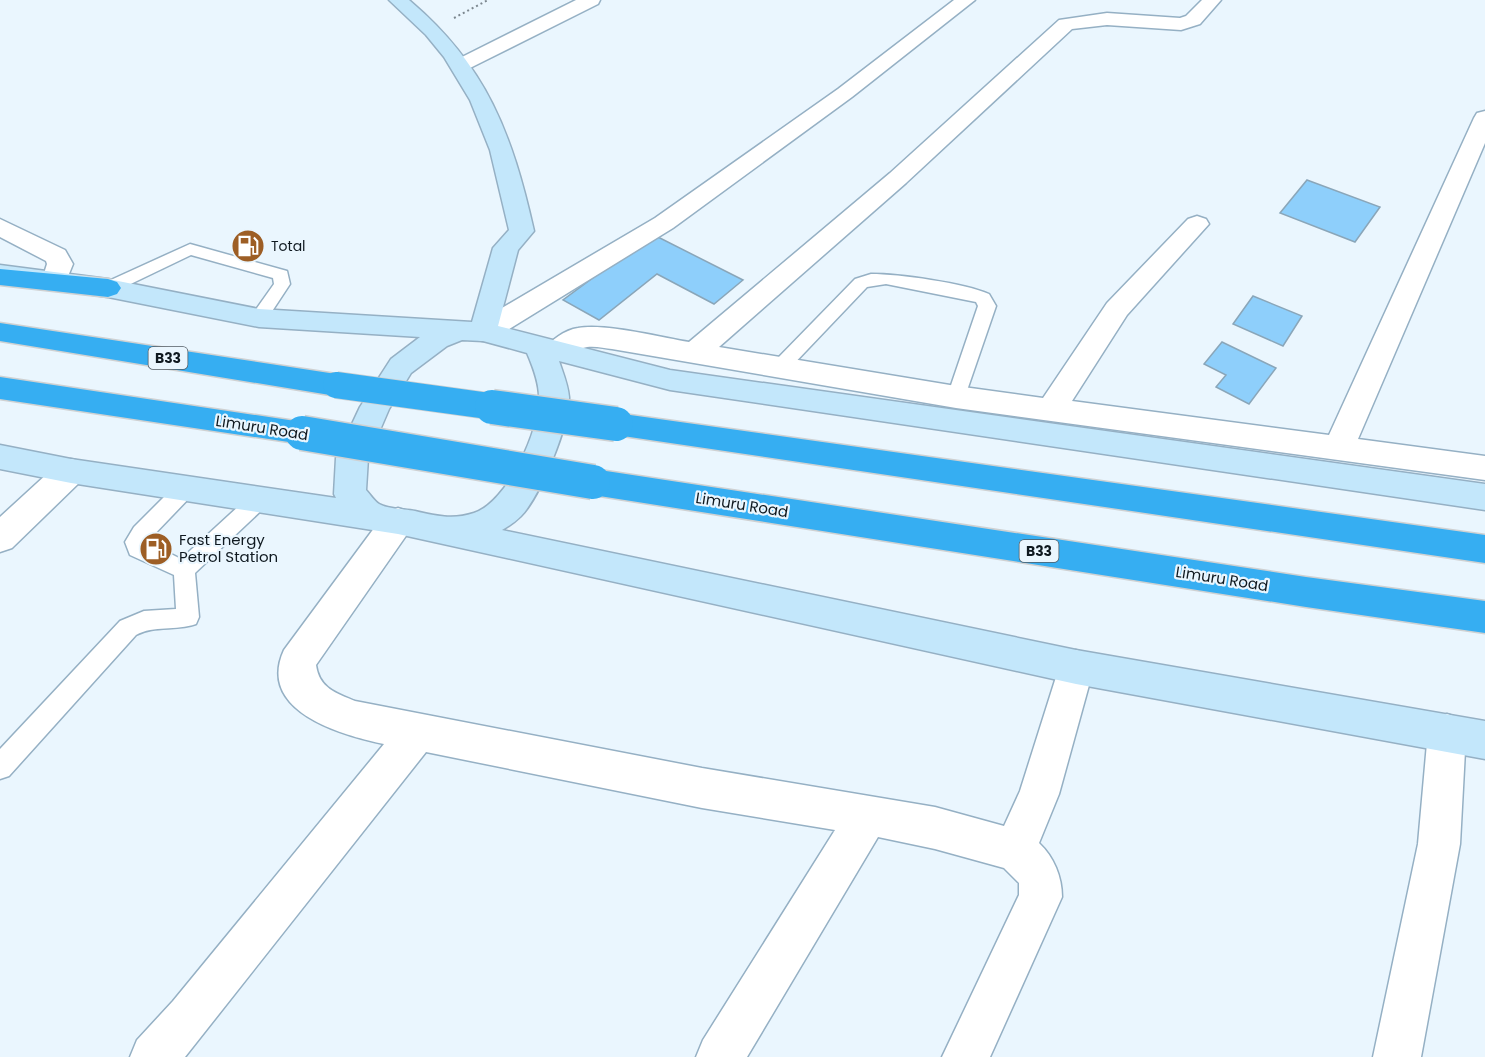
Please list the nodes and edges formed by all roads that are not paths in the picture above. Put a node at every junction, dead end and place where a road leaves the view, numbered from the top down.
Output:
1 (398, 0) edge
2 (591, 0) edge
3 (966, 0) edge
4 (1212, 0) edge
5 (461, 65) junction
6 (1485, 118) edge
7 (1197, 224) dead end
8 (0, 227) edge
9 (0, 275) edge
10 (55, 280) junction
11 (108, 288) junction
12 (259, 318) junction
13 (472, 331) junction
14 (0, 332) edge
15 (548, 349) junction
16 (694, 352) junction
17 (781, 366) junction
18 (0, 388) edge
19 (956, 397) junction
20 (1052, 410) junction
21 (1338, 448) junction
22 (0, 457) edge
23 (1485, 468) edge
24 (71, 471) junction
25 (188, 487) junction
26 (1485, 496) edge
27 (259, 500) junction
28 (384, 519) junction
29 (450, 532) junction
30 (0, 538) edge
31 (1485, 549) edge
32 (184, 570) junction
33 (1485, 617) edge
34 (1076, 667) junction
35 (418, 732) junction
36 (1466, 736) edge
37 (0, 767) edge
38 (868, 815) junction
39 (1015, 850) junction
40 (154, 1057) edge
41 (720, 1057) edge
42 (966, 1057) edge
43 (1397, 1057) edge

1 - 5 street
2 - 5 street
3 - 13 street
4 - 16 street
5 - 13 street
6 - 21 street
7 - 20 street
8 - 10 street
9 - 10 street
9 - 11 highway
10 - 11 street
11 - 12 street
11 - 12 lane
12 - 13 street
13 - 15 street
13 - 28 street
14 - 31 highway, B33, bridge
15 - 16 street
15 - 26 street
15 - 29 street
16 - 17 street
17 - 19 street
17 - 19 lane
18 - 33 highway, Limuru Road / B33, bridge
19 - 20 street
20 - 21 street
21 - 23 street
22 - 24 street
24 - 25 street
24 - 30 street
25 - 27 street
25 - 32 lane
27 - 28 street
27 - 32 lane
28 - 29 street
28 - 35 street
29 - 34 street
32 - 37 lane
34 - 36 street
34 - 39 street
35 - 38 street
35 - 40 street
36 - 43 street
38 - 39 street
38 - 41 street
39 - 42 street

